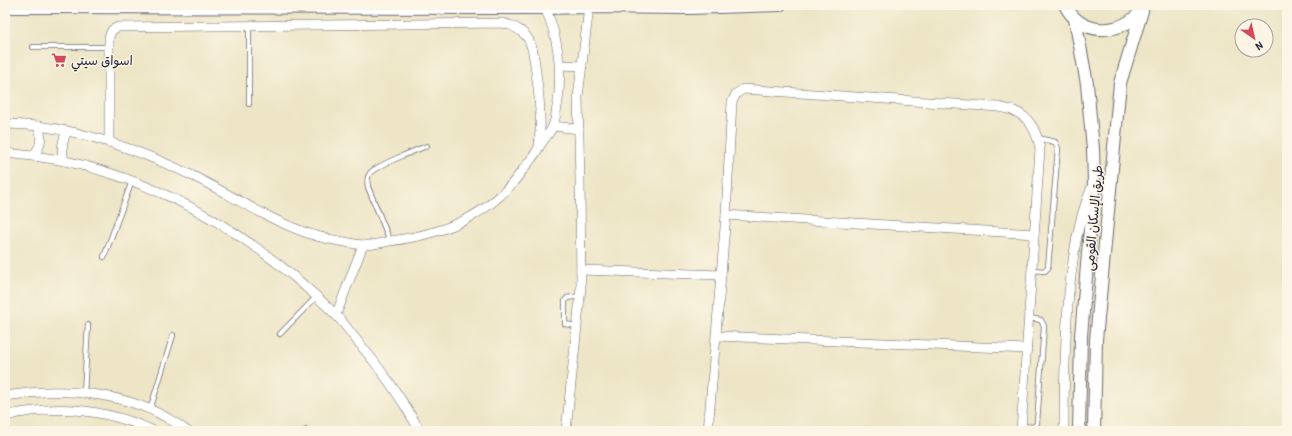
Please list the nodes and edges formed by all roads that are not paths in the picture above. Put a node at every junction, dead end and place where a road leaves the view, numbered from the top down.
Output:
1 (780, 5) edge
2 (345, 6) edge
3 (589, 6) junction
4 (689, 6) edge
5 (5, 7) edge
6 (545, 8) junction
7 (1144, 8) edge
8 (1066, 10) edge
9 (249, 25) junction
10 (34, 47) dead end
11 (109, 47) junction
12 (560, 65) junction
13 (582, 66) junction
14 (249, 104) dead end
15 (5, 124) edge
16 (38, 126) junction
17 (553, 126) junction
18 (579, 130) junction
19 (67, 131) junction
20 (1038, 138) junction
21 (108, 142) junction
22 (427, 146) dead end
23 (539, 147) junction
24 (5, 153) edge
25 (33, 156) junction
26 (64, 161) junction
27 (132, 181) junction
28 (1094, 182) junction
29 (726, 215) junction
30 (1034, 234) junction
31 (390, 241) junction
32 (363, 245) junction
33 (104, 257) dead end
34 (581, 270) junction
35 (1032, 270) junction
36 (722, 275) junction
37 (580, 296) junction
38 (316, 297) junction
39 (336, 315) junction
40 (1029, 318) junction
41 (88, 325) dead end
42 (577, 326) junction
43 (280, 334) dead end
44 (173, 335) dead end
45 (717, 336) junction
46 (1027, 349) junction
47 (84, 393) junction
48 (5, 396) edge
49 (150, 410) junction
50 (5, 416) edge
51 (1021, 429) edge
52 (154, 431) edge
53 (187, 431) edge
54 (420, 431) edge
55 (566, 431) edge
56 (708, 431) edge
57 (1064, 431) edge
58 (1079, 431) edge
59 (1094, 431) edge

1 - 4 main road
2 - 5 main road
2 - 6 main road
3 - 4 main road
3 - 6 main road
3 - 13 street
6 - 12 street
7 - 8 main road
7 - 59 main road, طريق الإسكان القومى
8 - 28 main road, طريق الإسكان القومى
9 - 11 street
9 - 14 lane
9 - 23 street
10 - 11 lane
11 - 21 street
12 - 13 street
12 - 17 street
13 - 18 street
15 - 16 street
16 - 19 street
16 - 25 street
17 - 18 street
17 - 23 street
18 - 34 street
19 - 21 street
19 - 26 street
20 - 29 street
20 - 30 street
20 - 35 lane
21 - 32 street
22 - 31 lane
23 - 31 street
24 - 25 street
25 - 26 street
26 - 27 street
27 - 33 lane
27 - 38 street
28 - 57 street
28 - 58 main road, طريق الإسكان القومى
29 - 30 street
29 - 36 street
30 - 35 street
31 - 32 street
32 - 39 street
34 - 36 street
34 - 37 street
35 - 40 street
36 - 45 street
37 - 42 street
37 - 42 lane
38 - 39 street
38 - 43 lane
39 - 54 street
40 - 46 street
40 - 51 lane
41 - 47 lane
42 - 55 street
44 - 49 lane
45 - 46 street
45 - 56 street
46 - 51 street
47 - 48 street
47 - 49 street
49 - 53 street
50 - 52 street

